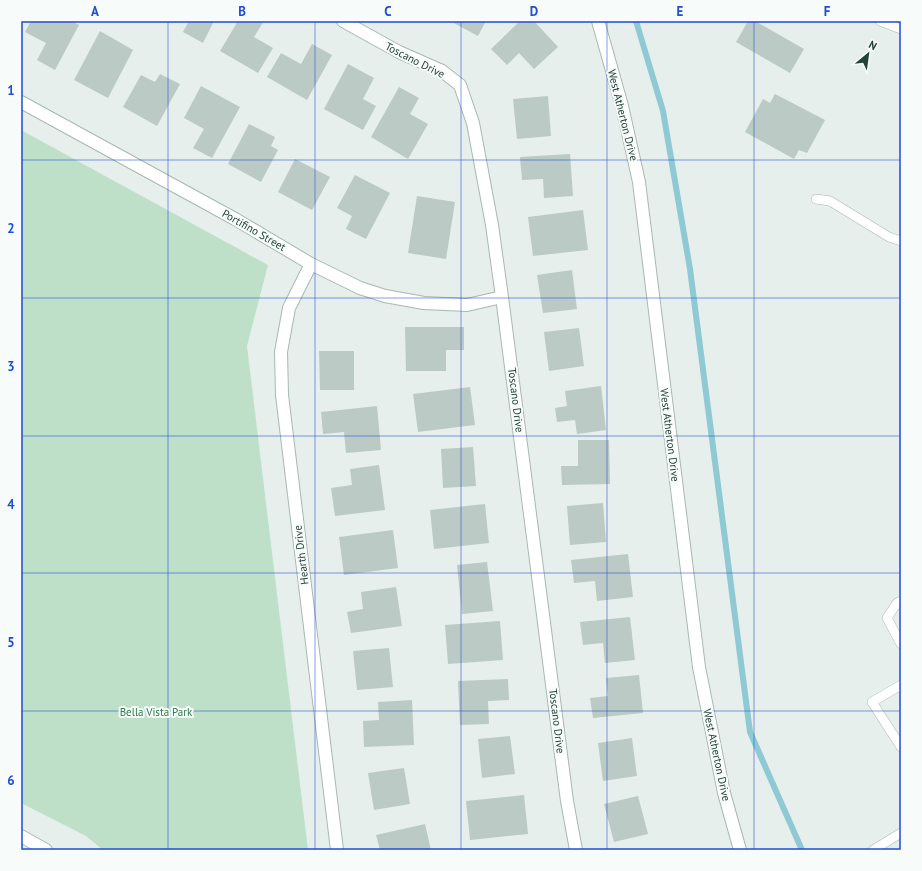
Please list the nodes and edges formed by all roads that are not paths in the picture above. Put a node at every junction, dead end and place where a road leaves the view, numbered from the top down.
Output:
1 (343, 21) edge
2 (598, 21) edge
3 (880, 21) edge
4 (901, 29) edge
5 (21, 102) edge
6 (816, 199) dead end
7 (901, 241) edge
8 (312, 264) junction
9 (502, 297) junction
10 (901, 601) edge
11 (901, 644) edge
12 (901, 685) edge
13 (901, 747) edge
14 (901, 832) edge
15 (21, 836) edge
16 (46, 850) edge
17 (337, 850) edge
18 (576, 850) edge
19 (740, 850) edge
20 (873, 850) edge

1 - 9 street, Toscano Drive
2 - 19 street, West Atherton Drive
3 - 4 lane
5 - 8 street, Portifino Street
6 - 7 lane
8 - 9 street, Portifino Street
8 - 17 street, Hearth Drive
9 - 18 street, Toscano Drive
10 - 11 lane
12 - 13 lane
14 - 20 lane
15 - 16 street

